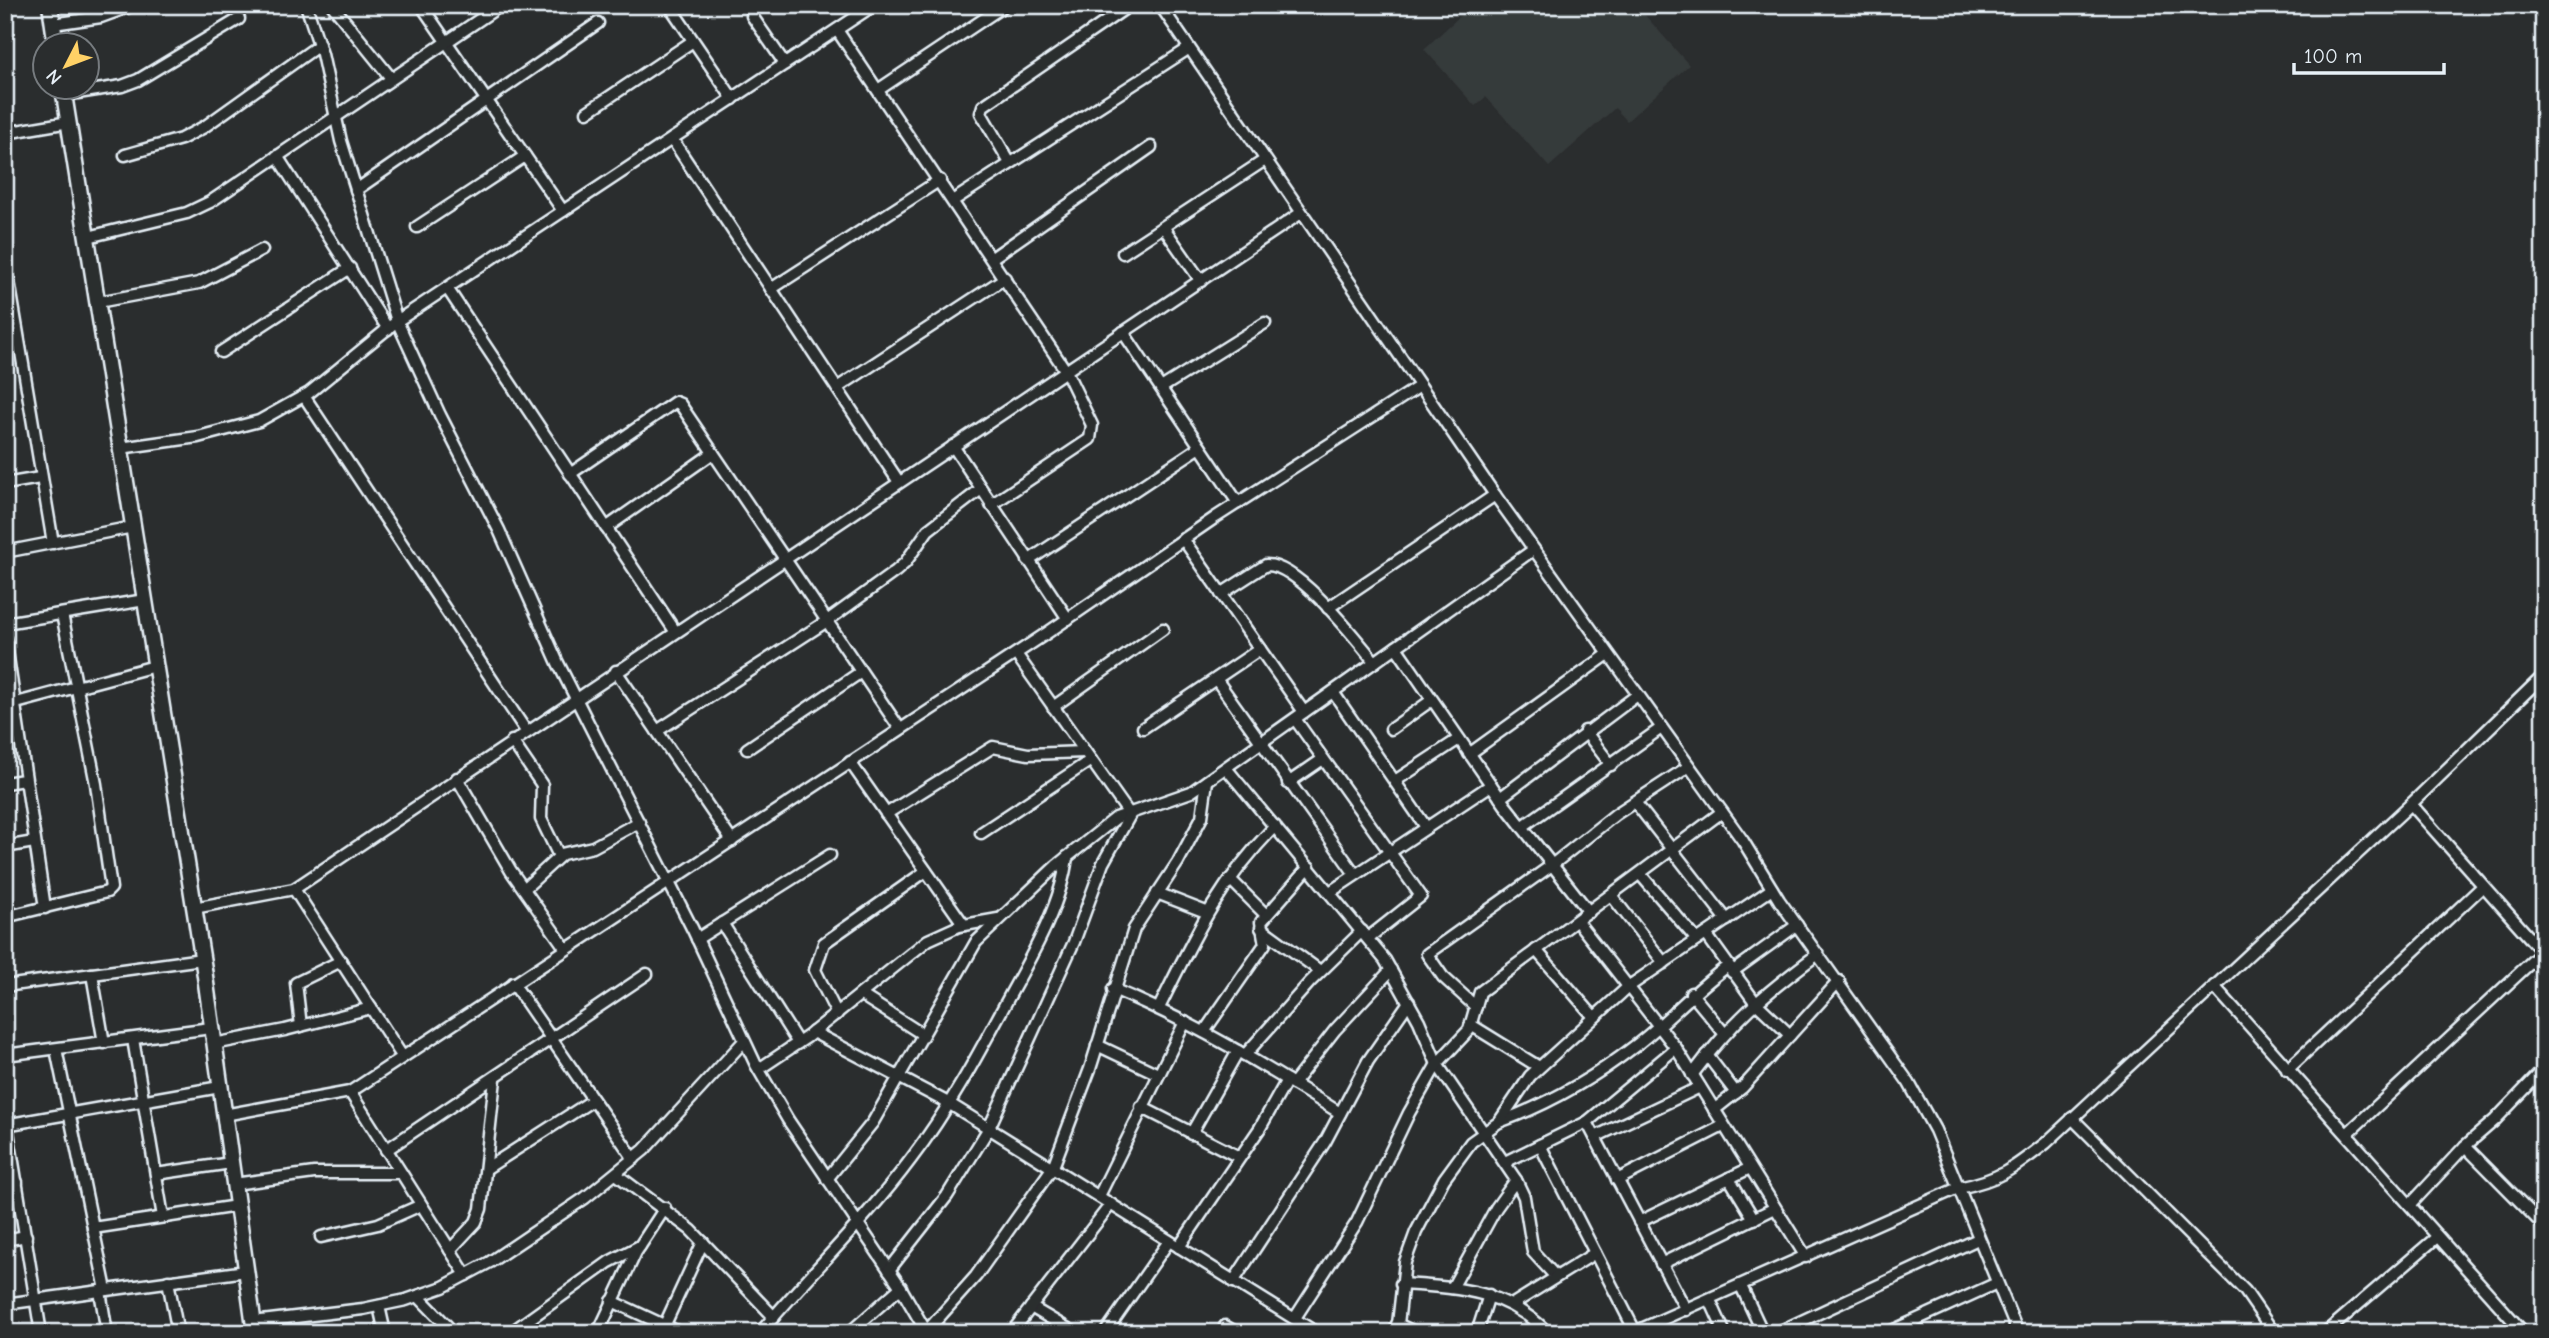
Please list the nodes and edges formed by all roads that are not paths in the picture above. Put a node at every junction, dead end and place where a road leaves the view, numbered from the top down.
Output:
1 (50, 5) edge
2 (134, 5) edge
3 (306, 5) edge
4 (332, 5) edge
5 (421, 5) edge
6 (501, 5) edge
7 (668, 5) edge
8 (755, 5) edge
9 (874, 5) edge
10 (1005, 5) edge
11 (1130, 5) edge
12 (1160, 5) edge
13 (239, 19) dead end
14 (598, 23) dead end
15 (53, 24) junction
16 (836, 30) junction
17 (54, 32) edge
18 (447, 41) junction
19 (693, 41) junction
20 (320, 45) junction
21 (1188, 49) junction
22 (785, 64) junction
23 (391, 78) junction
24 (102, 88) edge
25 (878, 90) junction
26 (733, 99) junction
27 (487, 100) junction
28 (66, 102) edge
29 (587, 112) dead end
30 (335, 116) junction
31 (69, 122) junction
32 (5, 133) edge
33 (672, 139) junction
34 (1151, 147) dead end
35 (125, 155) dead end
36 (277, 156) junction
37 (525, 156) junction
38 (1265, 160) junction
39 (1010, 163) junction
40 (940, 180) junction
41 (356, 190) junction
42 (954, 200) junction
43 (563, 211) junction
44 (1301, 213) junction
45 (417, 227) dead end
46 (1164, 228) junction
47 (88, 237) junction
48 (262, 250) dead end
49 (1123, 253) dead end
50 (5, 257) edge
51 (992, 258) junction
52 (350, 268) junction
53 (7, 274) edge
54 (1005, 278) junction
55 (1201, 281) junction
56 (447, 288) junction
57 (771, 289) junction
58 (98, 302) junction
59 (397, 321) junction
60 (1265, 323) dead end
61 (388, 329) junction
62 (1123, 332) junction
63 (221, 352) dead end
64 (1066, 371) junction
65 (1420, 386) junction
66 (837, 388) junction
67 (1161, 388) junction
68 (304, 396) junction
69 (953, 446) junction
70 (120, 447) junction
71 (1200, 447) junction
72 (713, 453) junction
73 (570, 474) junction
74 (40, 478) junction
75 (899, 482) junction
76 (5, 484) edge
77 (981, 489) junction
78 (1494, 495) junction
79 (1238, 503) junction
80 (992, 505) junction
81 (133, 527) junction
82 (606, 528) junction
83 (1183, 539) junction
84 (52, 543) junction
85 (1533, 550) junction
86 (5, 552) edge
87 (784, 559) junction
88 (1028, 561) junction
89 (1221, 594) junction
90 (145, 600) junction
91 (1328, 608) junction
92 (62, 614) junction
93 (1068, 619) junction
94 (827, 621) junction
95 (5, 623) edge
96 (1163, 629) dead end
97 (675, 631) junction
98 (5, 637) edge
99 (1396, 647) junction
100 (1260, 649) junction
101 (1016, 654) junction
102 (1607, 655) junction
103 (1375, 662) junction
104 (155, 666) junction
105 (615, 671) junction
106 (861, 672) junction
107 (1216, 679) junction
108 (2541, 683) edge
109 (75, 688) junction
110 (1333, 692) junction
111 (1636, 696) junction
112 (576, 697) junction
113 (1432, 700) junction
114 (10, 705) edge
115 (1053, 707) junction
116 (1299, 715) junction
117 (1143, 728) dead end
118 (900, 729) junction
119 (1391, 729) dead end
120 (1660, 729) junction
121 (526, 731) junction
122 (1585, 731) junction
123 (657, 732) junction
124 (1459, 739) junction
125 (512, 741) junction
126 (1259, 744) junction
127 (747, 748) dead end
128 (1469, 754) junction
129 (1088, 756) junction
130 (1323, 759) junction
131 (850, 762) junction
132 (1611, 765) junction
133 (1688, 767) junction
134 (1226, 768) junction
135 (457, 778) junction
136 (24, 780) junction
137 (1207, 781) junction
138 (1395, 781) junction
139 (5, 783) edge
140 (1288, 783) junction
141 (1491, 785) junction
142 (1500, 798) junction
143 (1635, 802) junction
144 (2411, 804) junction
145 (1722, 813) junction
146 (886, 814) junction
147 (1130, 815) junction
148 (639, 822) junction
149 (1275, 826) junction
150 (1426, 827) junction
151 (1522, 827) junction
152 (981, 833) dead end
153 (732, 841) junction
154 (34, 842) junction
155 (5, 848) edge
156 (1672, 850) junction
157 (1388, 852) junction
158 (830, 855) dead end
159 (559, 856) junction
160 (1067, 857) junction
161 (1552, 865) junction
162 (1309, 867) junction
163 (926, 871) junction
164 (1355, 874) junction
165 (1640, 874) junction
166 (1230, 879) junction
167 (669, 882) junction
168 (2483, 886) junction
169 (294, 889) junction
170 (524, 889) junction
171 (1772, 889) junction
172 (1330, 892) junction
173 (1157, 893) junction
174 (1611, 895) junction
175 (45, 908) junction
176 (194, 908) junction
177 (1206, 912) junction
178 (1589, 912) junction
179 (1266, 915) junction
180 (5, 917) edge
181 (999, 919) junction
182 (1727, 919) junction
183 (1577, 921) junction
184 (722, 923) junction
185 (964, 925) junction
186 (1797, 925) junction
187 (1260, 927) junction
188 (1365, 934) junction
189 (1706, 934) junction
190 (697, 939) junction
191 (1697, 940) junction
192 (566, 949) junction
193 (1536, 950) junction
194 (2543, 953) edge
195 (1818, 954) junction
196 (202, 959) junction
197 (341, 961) junction
198 (1664, 963) junction
199 (1730, 969) junction
200 (1391, 970) junction
201 (1320, 971) junction
202 (92, 974) junction
203 (647, 974) dead end
204 (1839, 981) junction
205 (513, 983) junction
206 (5, 986) edge
207 (2214, 986) junction
208 (1628, 987) junction
209 (1114, 989) junction
210 (1691, 993) junction
211 (862, 995) junction
212 (1409, 1002) junction
213 (1755, 1002) junction
214 (1476, 1007) junction
215 (371, 1008) junction
216 (1159, 1009) junction
217 (837, 1014) junction
218 (1594, 1017) junction
219 (1185, 1022) junction
220 (1471, 1025) junction
221 (1658, 1025) junction
222 (301, 1026) junction
223 (211, 1028) junction
224 (813, 1032) junction
225 (1204, 1032) junction
226 (922, 1034) junction
227 (1724, 1034) junction
228 (1790, 1035) junction
229 (551, 1038) junction
230 (133, 1039) junction
231 (744, 1041) junction
232 (104, 1043) junction
233 (798, 1043) junction
234 (214, 1044) junction
235 (1097, 1045) junction
236 (1676, 1048) junction
237 (56, 1049) junction
238 (1242, 1053) junction
239 (5, 1055) edge
240 (1707, 1055) junction
241 (402, 1056) junction
242 (1437, 1064) junction
243 (1539, 1067) junction
244 (758, 1069) junction
245 (2544, 1069) edge
246 (2287, 1070) junction
247 (1158, 1074) junction
248 (1692, 1075) junction
249 (495, 1079) junction
250 (900, 1080) junction
251 (1290, 1082) junction
252 (220, 1087) junction
253 (1700, 1087) junction
254 (349, 1093) junction
255 (1736, 1093) junction
256 (593, 1100) junction
257 (144, 1101) junction
258 (950, 1104) junction
259 (1141, 1107) junction
260 (1714, 1110) junction
261 (69, 1112) junction
262 (1340, 1113) junction
263 (224, 1115) junction
264 (2072, 1118) junction
265 (1499, 1122) junction
266 (1587, 1122) junction
267 (6, 1125) edge
268 (1723, 1126) junction
269 (989, 1128) junction
270 (1482, 1132) junction
271 (1191, 1134) junction
272 (2347, 1134) junction
273 (1595, 1137) junction
274 (1540, 1145) junction
275 (2465, 1146) junction
276 (386, 1150) junction
277 (1239, 1157) junction
278 (634, 1159) junction
279 (1505, 1162) junction
280 (231, 1163) junction
281 (1053, 1167) junction
282 (487, 1168) junction
283 (1750, 1168) junction
284 (401, 1173) junction
285 (156, 1174) junction
286 (616, 1174) junction
287 (1729, 1178) junction
288 (827, 1179) junction
289 (1516, 1180) junction
290 (1618, 1180) junction
291 (17, 1182) junction
292 (5, 1184) edge
293 (234, 1184) junction
294 (1958, 1188) junction
295 (1099, 1196) junction
296 (1111, 1204) junction
297 (2411, 1204) junction
298 (421, 1205) junction
299 (237, 1206) junction
300 (665, 1208) junction
301 (1775, 1208) junction
302 (163, 1217) junction
303 (1754, 1219) junction
304 (1639, 1222) junction
305 (858, 1225) junction
306 (2544, 1226) edge
307 (93, 1228) junction
308 (26, 1237) junction
309 (321, 1237) dead end
310 (2437, 1237) junction
311 (1978, 1239) junction
312 (5, 1240) edge
313 (703, 1242) junction
314 (1174, 1244) junction
315 (640, 1246) junction
316 (450, 1250) junction
317 (1595, 1253) junction
318 (1807, 1257) junction
319 (1661, 1264) junction
320 (889, 1270) junction
321 (246, 1271) junction
322 (466, 1275) junction
323 (1556, 1277) junction
324 (168, 1281) junction
325 (1233, 1282) junction
326 (1401, 1283) junction
327 (1997, 1283) junction
328 (1741, 1286) junction
329 (901, 1287) junction
330 (1452, 1288) junction
331 (103, 1290) junction
332 (1489, 1295) junction
333 (418, 1296) junction
334 (37, 1299) junction
335 (1710, 1300) junction
336 (612, 1301) junction
337 (5, 1304) edge
338 (1513, 1304) junction
339 (379, 1306) junction
340 (1031, 1307) junction
341 (1686, 1310) junction
342 (774, 1317) junction
343 (1295, 1318) junction
344 (1225, 1326) dead end
345 (2544, 1326) edge
346 (254, 1327) edge
347 (663, 1329) edge
348 (1303, 1329) edge
349 (1397, 1329) edge
350 (927, 1332) edge
351 (1634, 1332) edge
352 (41, 1333) edge
353 (107, 1333) edge
354 (178, 1333) edge
355 (384, 1333) edge
356 (454, 1333) edge
357 (510, 1333) edge
358 (598, 1333) edge
359 (681, 1333) edge
360 (760, 1333) edge
361 (849, 1333) edge
362 (1011, 1333) edge
363 (1075, 1333) edge
364 (1105, 1333) edge
365 (1237, 1333) edge
366 (1317, 1333) edge
367 (1417, 1333) edge
368 (1477, 1333) edge
369 (1548, 1333) edge
370 (1726, 1333) edge
371 (1763, 1333) edge
372 (1776, 1333) edge
373 (1887, 1333) edge
374 (2018, 1333) edge
375 (2274, 1333) edge
376 (2325, 1333) edge
377 (2524, 1333) edge
378 (2538, 1333) edge

1 - 15 street
2 - 15 street
3 - 20 street
4 - 23 street
5 - 18 street
6 - 18 street
7 - 19 street
8 - 22 street
9 - 16 street
10 - 25 street
11 - 39 street
12 - 21 street
13 - 24 street
14 - 27 street
15 - 17 street
16 - 22 street
16 - 25 street
18 - 23 street
18 - 27 street
19 - 26 street
19 - 29 street
20 - 30 street
20 - 35 street
21 - 38 street
21 - 39 street
22 - 26 street
23 - 30 street
25 - 40 street
26 - 33 street
27 - 37 street
27 - 41 street
28 - 31 street
30 - 36 street
30 - 41 street
31 - 32 street
31 - 47 street
33 - 43 street
33 - 57 street
34 - 51 street
36 - 47 street
36 - 52 street
37 - 43 street
37 - 45 street
38 - 44 street
38 - 46 street
39 - 42 street
40 - 42 street
40 - 57 street
41 - 59 street
42 - 51 street
43 - 56 street
44 - 55 street
44 - 65 street
46 - 49 street
46 - 55 street
47 - 58 street
48 - 58 street
50 - 53 street
51 - 54 street
52 - 61 street
52 - 63 street
53 - 74 street
54 - 64 street
54 - 66 street
55 - 62 street
56 - 59 street
56 - 73 street
57 - 66 street
58 - 70 street
59 - 61 street
59 - 112 street
60 - 67 street
61 - 68 street
62 - 64 street
62 - 67 street
64 - 69 street
64 - 80 street
65 - 78 street
65 - 79 street
66 - 75 street
67 - 71 street
68 - 70 street
68 - 121 street
69 - 75 street
69 - 77 street
70 - 81 street
71 - 79 street
71 - 88 street
72 - 73 street
72 - 82 street
72 - 87 street
73 - 82 street
74 - 76 street
74 - 84 street
75 - 87 street
77 - 80 street
77 - 94 street
78 - 85 street
78 - 91 street
79 - 83 street
80 - 88 street
81 - 84 street
81 - 90 street
82 - 97 street
83 - 89 street
83 - 93 street
84 - 86 street
85 - 99 street
85 - 102 street
87 - 94 street
87 - 97 street
88 - 93 street
89 - 91 street
89 - 100 street
90 - 92 street
90 - 104 street
91 - 103 street
92 - 95 street
92 - 109 street
93 - 101 street
94 - 106 street
94 - 123 street
96 - 115 street
97 - 105 street
98 - 114 street
99 - 103 street
99 - 113 street
100 - 107 street
100 - 116 street
101 - 115 street
101 - 118 street
102 - 111 street
102 - 128 street
103 - 110 street
104 - 109 street
104 - 176 street
105 - 112 street
105 - 123 street
106 - 118 street
106 - 127 street
107 - 117 street
107 - 126 street
108 - 144 street
109 - 114 street
109 - 175 street
110 - 116 street
110 - 138 street
111 - 120 street
111 - 122 street
112 - 121 street
112 - 148 street
113 - 119 street
113 - 124 street
114 - 136 street
115 - 129 street
116 - 126 street
116 - 130 street
118 - 131 street
120 - 132 street
120 - 133 street
121 - 125 street
122 - 132 street
122 - 142 street
123 - 153 street
124 - 128 street
124 - 138 street
125 - 135 street
125 - 159 street
126 - 134 street
126 - 140 street
128 - 141 street
129 - 146 street
129 - 147 street
129 - 152 street
130 - 140 street
130 - 157 street
131 - 146 street
131 - 153 street
132 - 151 street
133 - 143 street
133 - 145 street
134 - 137 street
134 - 149 street
135 - 169 street
135 - 170 street
136 - 139 street
136 - 154 street
137 - 147 street
137 - 173 street
138 - 150 street
140 - 164 street
141 - 142 street
141 - 150 street
142 - 151 street
143 - 156 street
143 - 161 street
144 - 168 street
144 - 207 street
145 - 156 street
145 - 171 street
146 - 163 street
147 - 160 street
147 - 269 street
148 - 159 street
148 - 167 street
149 - 162 street
149 - 166 street
150 - 157 street
151 - 161 street
153 - 167 street
154 - 155 street
154 - 175 street
156 - 165 street
156 - 182 street
157 - 164 street
157 - 188 street
158 - 184 street
159 - 170 street
160 - 181 street
160 - 258 street
161 - 178 street
161 - 214 street
162 - 172 street
162 - 179 street
163 - 185 street
163 - 217 street
164 - 172 street
165 - 174 street
165 - 191 street
166 - 177 street
166 - 179 street
167 - 190 street
167 - 192 street
168 - 194 street
168 - 246 street
169 - 176 street
169 - 197 street
170 - 192 street
171 - 182 street
171 - 186 street
172 - 188 street
173 - 177 street
173 - 209 street
174 - 178 street
174 - 198 street
175 - 180 street
176 - 196 street
177 - 216 street
178 - 183 street
179 - 187 street
181 - 185 street
181 - 226 street
182 - 189 street
183 - 193 street
183 - 208 street
184 - 190 street
184 - 233 street
185 - 211 street
186 - 195 street
186 - 199 street
187 - 201 street
187 - 225 street
188 - 200 street
188 - 201 street
189 - 191 street
189 - 199 street
190 - 231 street
191 - 198 street
192 - 205 street
193 - 214 street
193 - 218 street
194 - 272 street
195 - 204 street
195 - 213 street
196 - 202 street
196 - 223 street
197 - 215 street
197 - 222 street
198 - 208 street
199 - 210 street
199 - 213 street
200 - 212 street
200 - 251 street
201 - 238 street
202 - 206 street
202 - 232 street
203 - 229 street
204 - 228 street
204 - 294 street
205 - 229 street
205 - 241 street
207 - 246 street
207 - 264 street
208 - 218 street
208 - 221 street
209 - 216 street
209 - 235 street
210 - 221 street
210 - 227 street
211 - 217 street
211 - 226 street
212 - 242 street
212 - 262 street
213 - 227 street
213 - 228 street
214 - 220 street
215 - 222 street
215 - 241 street
216 - 219 street
217 - 224 street
218 - 243 street
219 - 225 street
219 - 247 street
220 - 242 street
220 - 243 street
221 - 236 street
221 - 265 street
222 - 234 street
223 - 230 street
223 - 234 street
224 - 233 street
224 - 250 street
225 - 238 street
226 - 250 street
227 - 240 street
228 - 255 street
229 - 249 street
229 - 256 street
230 - 232 street
230 - 257 street
231 - 244 street
231 - 278 street
232 - 237 street
233 - 244 street
234 - 252 street
235 - 247 street
235 - 281 street
236 - 248 street
236 - 266 street
237 - 239 street
237 - 261 street
238 - 251 street
238 - 271 street
240 - 248 street
240 - 255 street
241 - 254 street
242 - 270 street
242 - 343 street
243 - 265 street
244 - 288 street
245 - 275 street
246 - 272 street
247 - 259 street
248 - 253 street
249 - 276 street
249 - 282 street
250 - 258 street
250 - 288 street
251 - 262 street
251 - 277 street
252 - 257 street
252 - 263 street
253 - 260 street
253 - 273 street
254 - 263 street
254 - 276 street
255 - 260 street
256 - 278 street
256 - 282 street
257 - 261 street
257 - 285 street
258 - 269 street
258 - 305 street
259 - 271 street
259 - 295 street
260 - 268 street
261 - 267 street
261 - 307 street
262 - 325 street
263 - 280 street
264 - 294 street
264 - 375 street
265 - 270 street
266 - 273 street
266 - 274 street
267 - 291 street
268 - 283 street
268 - 290 street
269 - 281 street
269 - 320 street
270 - 279 street
270 - 326 street
271 - 277 street
272 - 297 street
273 - 290 street
274 - 279 street
274 - 317 street
275 - 297 street
275 - 306 street
276 - 284 street
277 - 314 street
278 - 286 street
279 - 289 street
280 - 285 street
280 - 293 street
281 - 295 street
281 - 350 street
282 - 316 street
283 - 287 street
283 - 301 street
284 - 293 street
284 - 298 street
285 - 302 street
286 - 300 street
286 - 322 street
287 - 303 street
287 - 304 street
288 - 305 street
289 - 323 street
289 - 330 street
290 - 304 street
291 - 292 street
291 - 308 street
293 - 299 street
294 - 311 street
294 - 318 street
295 - 296 street
296 - 314 street
296 - 340 street
297 - 310 street
298 - 309 street
298 - 316 street
299 - 302 street
299 - 321 street
300 - 313 street
300 - 315 street
301 - 303 street
301 - 318 street
302 - 307 street
303 - 319 street
304 - 319 street
305 - 320 street
305 - 342 street
307 - 331 street
308 - 312 street
308 - 334 street
310 - 376 street
310 - 377 street
311 - 327 street
311 - 372 street
313 - 342 street
313 - 347 street
314 - 325 street
314 - 364 street
315 - 336 street
315 - 357 street
316 - 322 street
317 - 323 street
317 - 351 street
318 - 328 street
319 - 341 street
320 - 329 street
321 - 324 street
321 - 346 street
322 - 333 street
323 - 338 street
324 - 331 street
324 - 354 street
325 - 343 street
326 - 330 street
326 - 349 street
327 - 373 street
327 - 374 street
328 - 335 street
328 - 371 street
329 - 350 street
329 - 361 street
330 - 332 street
331 - 334 street
331 - 353 street
332 - 338 street
332 - 368 street
333 - 339 street
333 - 356 street
334 - 337 street
334 - 352 street
335 - 341 street
335 - 370 street
336 - 347 street
336 - 358 street
338 - 369 street
339 - 346 street
339 - 355 street
340 - 362 street
340 - 363 street
341 - 351 street
342 - 360 street
343 - 348 street
344 - 365 street
345 - 378 street
347 - 359 street
348 - 366 street
349 - 367 street

